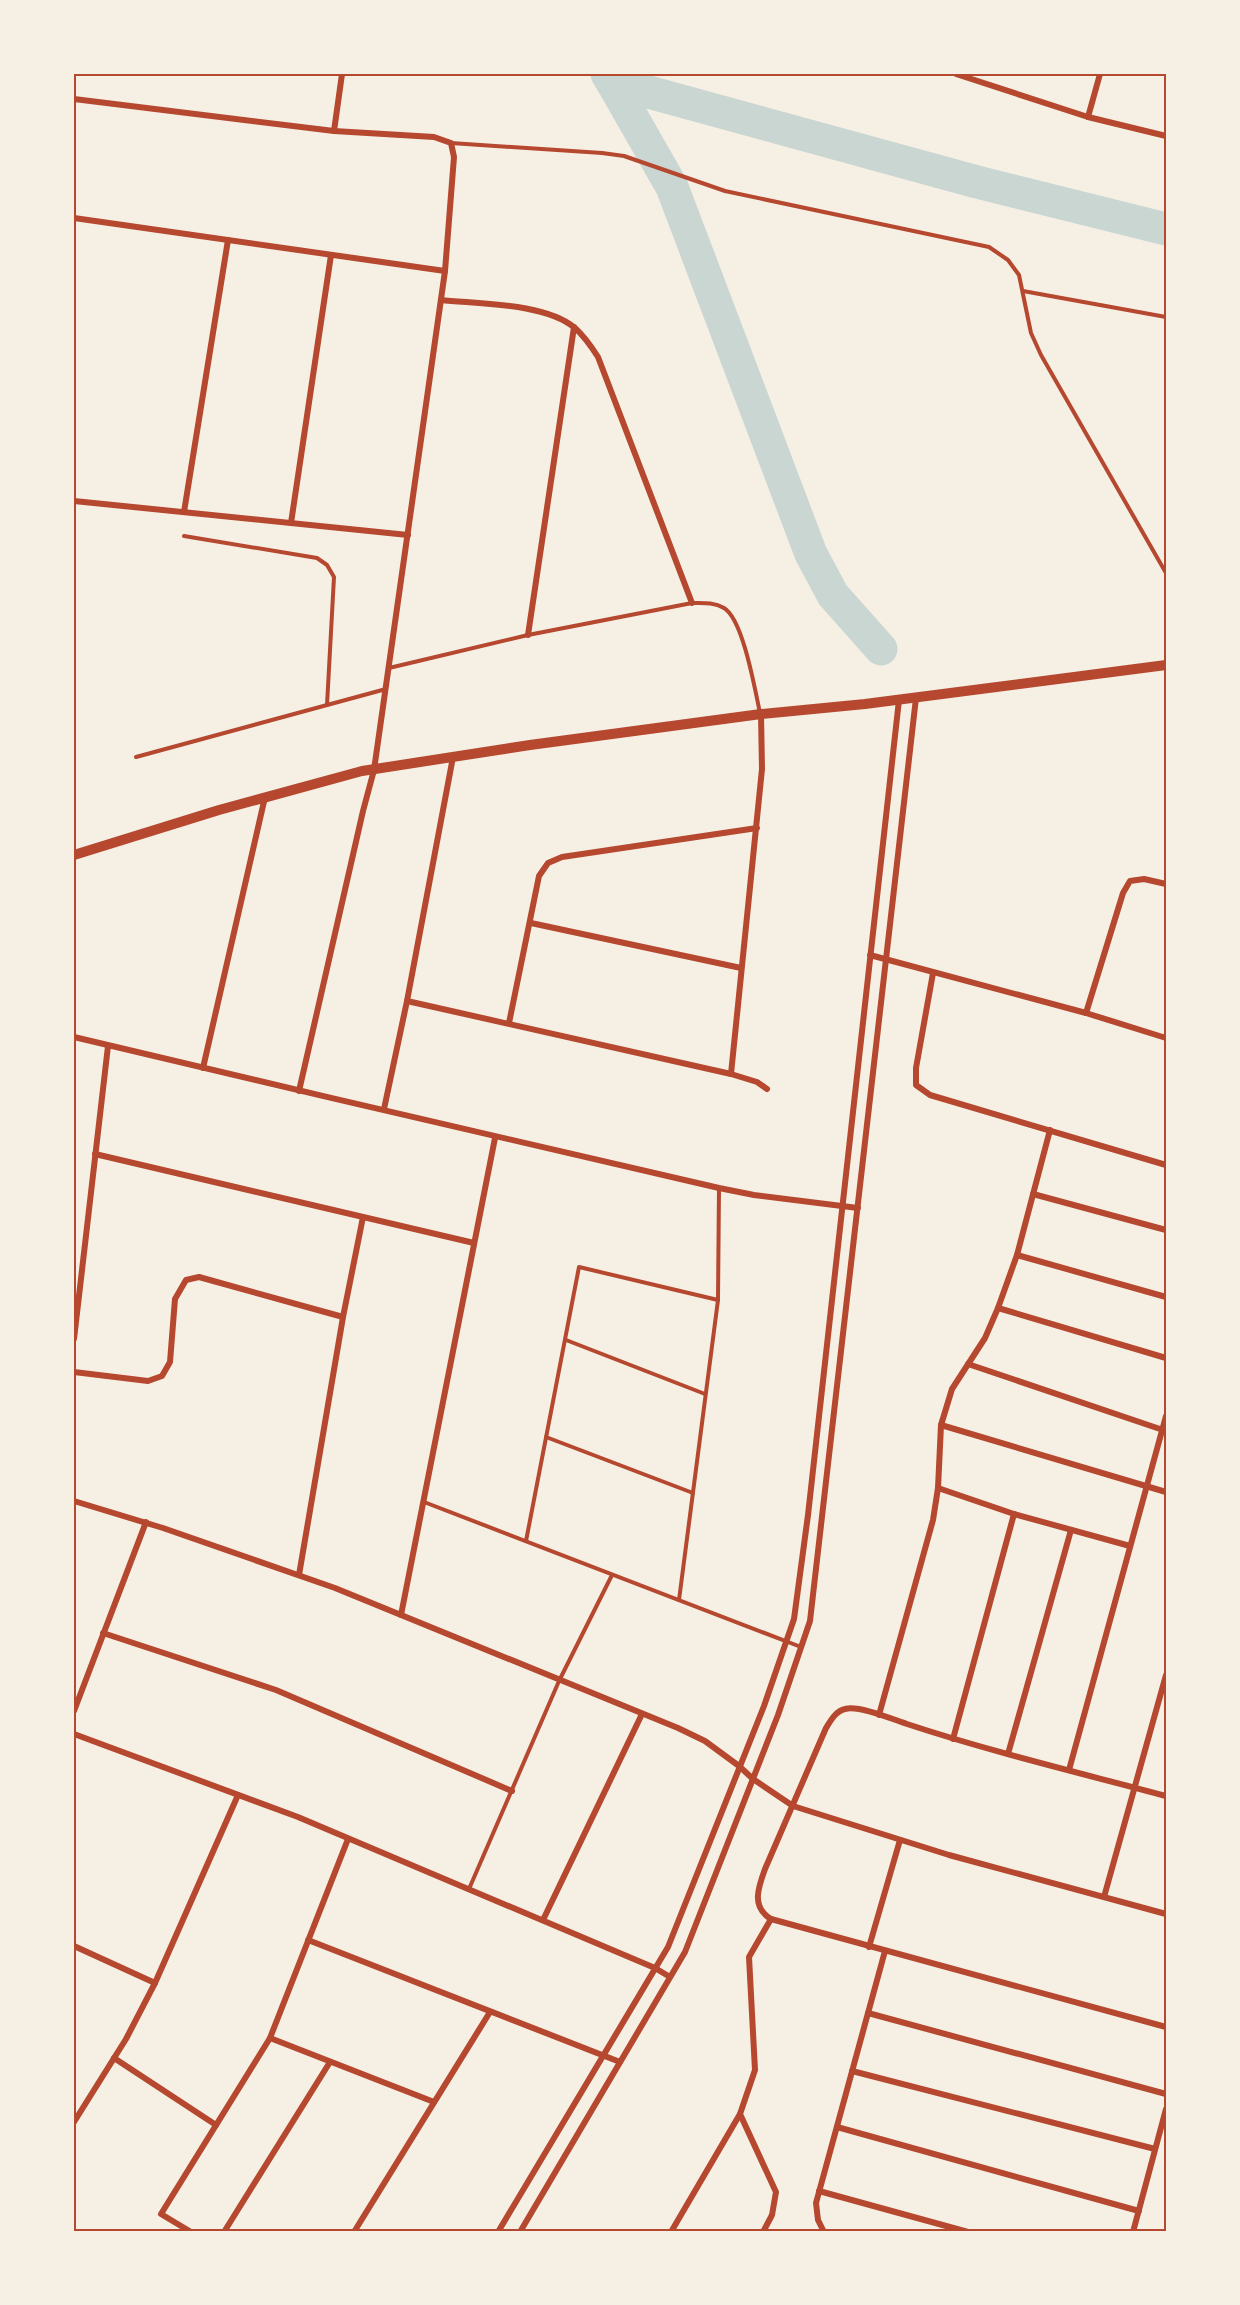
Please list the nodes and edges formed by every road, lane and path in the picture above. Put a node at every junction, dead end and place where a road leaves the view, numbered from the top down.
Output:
1 (342, 74) edge
2 (956, 74) edge
3 (1100, 74) edge
4 (74, 99) edge
5 (1088, 117) junction
6 (334, 131) junction
7 (1167, 136) edge
8 (451, 143) junction
9 (74, 218) edge
10 (228, 240) junction
11 (331, 255) junction
12 (445, 271) junction
13 (1023, 291) junction
14 (441, 300) junction
15 (1167, 317) edge
16 (574, 327) junction
17 (74, 501) edge
18 (184, 513) junction
19 (291, 523) junction
20 (408, 535) junction
21 (184, 536) dead end
22 (1167, 573) edge
23 (692, 603) junction
24 (528, 635) junction
25 (1167, 665) edge
26 (389, 668) junction
27 (386, 689) junction
28 (916, 698) junction
29 (899, 700) junction
30 (327, 705) junction
31 (760, 714) junction
32 (136, 757) dead end
33 (453, 757) junction
34 (374, 770) junction
35 (265, 797) junction
36 (757, 828) junction
37 (74, 855) edge
38 (1167, 884) edge
39 (531, 923) junction
40 (870, 955) junction
41 (886, 960) junction
42 (741, 968) junction
43 (933, 973) junction
44 (407, 1001) junction
45 (1086, 1013) junction
46 (509, 1023) junction
47 (74, 1037) edge
48 (1167, 1038) edge
49 (108, 1046) junction
50 (203, 1068) junction
51 (730, 1074) junction
52 (767, 1089) dead end
53 (299, 1091) junction
54 (384, 1109) junction
55 (1050, 1130) junction
56 (495, 1138) junction
57 (95, 1154) junction
58 (1167, 1165) edge
59 (718, 1188) junction
60 (1034, 1194) junction
61 (842, 1205) junction
62 (858, 1208) junction
63 (363, 1217) junction
64 (1167, 1230) edge
65 (474, 1243) junction
66 (1017, 1255) junction
67 (1167, 1297) edge
68 (718, 1300) junction
69 (998, 1308) junction
70 (343, 1317) junction
71 (74, 1339) edge
72 (566, 1340) junction
73 (1167, 1358) edge
74 (968, 1364) junction
75 (74, 1372) edge
76 (705, 1394) junction
77 (1167, 1416) edge
78 (941, 1425) junction
79 (1163, 1430) junction
80 (546, 1437) junction
81 (1147, 1486) junction
82 (938, 1488) junction
83 (1167, 1492) edge
84 (693, 1493) junction
85 (74, 1501) edge
86 (423, 1502) junction
87 (1014, 1514) junction
88 (146, 1522) junction
89 (1071, 1530) junction
90 (526, 1541) junction
91 (1131, 1546) junction
92 (298, 1575) junction
93 (612, 1575) junction
94 (679, 1600) junction
95 (401, 1616) junction
96 (103, 1633) junction
97 (786, 1641) junction
98 (801, 1647) junction
99 (1167, 1675) edge
100 (559, 1681) junction
101 (74, 1711) edge
102 (642, 1714) junction
103 (879, 1715) junction
104 (74, 1734) edge
105 (953, 1739) junction
106 (1008, 1754) junction
107 (740, 1766) junction
108 (1069, 1770) junction
109 (753, 1779) junction
110 (1134, 1788) junction
111 (512, 1791) junction
112 (238, 1795) junction
113 (1167, 1796) edge
114 (793, 1806) junction
115 (348, 1839) junction
116 (900, 1840) junction
117 (469, 1889) junction
118 (1104, 1897) junction
119 (1167, 1914) edge
120 (771, 1919) junction
121 (543, 1920) junction
122 (308, 1940) junction
123 (74, 1946) edge
124 (869, 1947) junction
125 (885, 1951) junction
126 (655, 1968) junction
127 (670, 1977) junction
128 (155, 1983) junction
129 (490, 2012) junction
130 (868, 2013) junction
131 (1167, 2027) edge
132 (270, 2038) junction
133 (603, 2056) junction
134 (114, 2058) junction
135 (330, 2062) junction
136 (620, 2062) junction
137 (852, 2071) junction
138 (1167, 2094) edge
139 (434, 2102) junction
140 (1167, 2109) edge
141 (740, 2114) junction
142 (74, 2122) edge
143 (216, 2125) junction
144 (837, 2127) junction
145 (1155, 2150) junction
146 (819, 2191) junction
147 (1139, 2211) junction
148 (191, 2232) edge
149 (224, 2232) edge
150 (354, 2232) edge
151 (498, 2232) edge
152 (520, 2232) edge
153 (671, 2232) edge
154 (763, 2232) edge
155 (824, 2232) edge
156 (969, 2232) edge
157 (1133, 2232) edge

1 - 6 street
2 - 5 street
3 - 5 street
4 - 6 street
5 - 7 street
6 - 8 street
8 - 12 street
8 - 13 lane
9 - 10 street
10 - 11 street
10 - 18 street
11 - 12 street
11 - 19 street
12 - 14 street
13 - 15 lane
13 - 22 lane
14 - 16 street
14 - 20 street
16 - 23 street
16 - 24 street
17 - 18 street
18 - 19 street
19 - 20 street
20 - 26 street
21 - 30 lane
23 - 24 lane
23 - 31 lane
24 - 26 lane
25 - 28 street
26 - 27 street
27 - 30 lane
27 - 34 street
28 - 29 street
28 - 41 street
29 - 31 street
29 - 40 street
30 - 32 lane
31 - 33 street
31 - 36 street
33 - 34 street
33 - 44 street
34 - 35 street
34 - 53 street
35 - 37 street
35 - 50 street
36 - 39 street
36 - 42 street
38 - 45 street
39 - 42 street
39 - 46 street
40 - 41 street
40 - 61 street
41 - 43 street
41 - 62 street
42 - 51 street
43 - 45 street
43 - 55 street
44 - 46 street
44 - 54 street
45 - 48 street
46 - 51 street
47 - 49 street
49 - 50 street
49 - 57 street
50 - 53 street
51 - 52 street
53 - 54 street
54 - 56 street
55 - 58 street
55 - 60 street
56 - 59 street
56 - 65 street
57 - 63 street
57 - 71 street
59 - 61 street
59 - 68 lane
60 - 64 street
60 - 66 street
61 - 62 street
61 - 97 street
62 - 98 street
63 - 65 street
63 - 70 street
65 - 86 street
66 - 67 street
66 - 69 street
68 - 72 lane
68 - 76 lane
69 - 73 street
69 - 74 street
70 - 75 street
70 - 92 street
72 - 76 lane
72 - 80 lane
74 - 78 street
74 - 79 street
76 - 84 lane
77 - 79 street
78 - 81 street
78 - 82 street
79 - 81 street
80 - 84 lane
80 - 90 lane
81 - 83 street
81 - 91 street
82 - 87 street
82 - 103 street
84 - 94 lane
85 - 88 street
86 - 90 lane
86 - 95 street
87 - 89 street
87 - 105 street
88 - 92 street
88 - 96 street
89 - 91 street
89 - 106 street
90 - 93 lane
91 - 108 street
92 - 95 street
93 - 94 lane
93 - 100 lane
94 - 97 lane
95 - 100 street
96 - 101 street
96 - 111 street
97 - 98 lane
97 - 107 street
98 - 109 street
99 - 110 street
100 - 102 street
100 - 111 lane
102 - 107 street
102 - 121 street
103 - 105 street
103 - 114 street
104 - 112 street
105 - 106 street
106 - 108 street
107 - 109 street
107 - 126 street
108 - 110 street
109 - 114 street
109 - 127 street
110 - 113 street
110 - 118 street
111 - 117 lane
112 - 115 street
112 - 128 street
114 - 116 street
114 - 120 street
115 - 117 street
115 - 122 street
116 - 118 street
116 - 124 street
117 - 121 street
118 - 119 street
120 - 124 street
120 - 141 street
121 - 126 street
122 - 129 street
122 - 132 street
123 - 128 street
124 - 125 street
125 - 130 street
125 - 131 street
126 - 127 street
126 - 133 street
127 - 136 street
128 - 134 street
129 - 133 street
129 - 139 street
130 - 137 street
130 - 138 street
132 - 135 street
132 - 143 street
133 - 136 street
133 - 151 street
134 - 142 street
134 - 143 street
135 - 139 street
135 - 149 street
136 - 152 street
137 - 144 street
137 - 145 street
139 - 150 street
140 - 145 street
141 - 153 street
141 - 154 street
143 - 148 street
144 - 146 street
144 - 147 street
145 - 147 street
146 - 155 street
146 - 156 street
147 - 157 street

